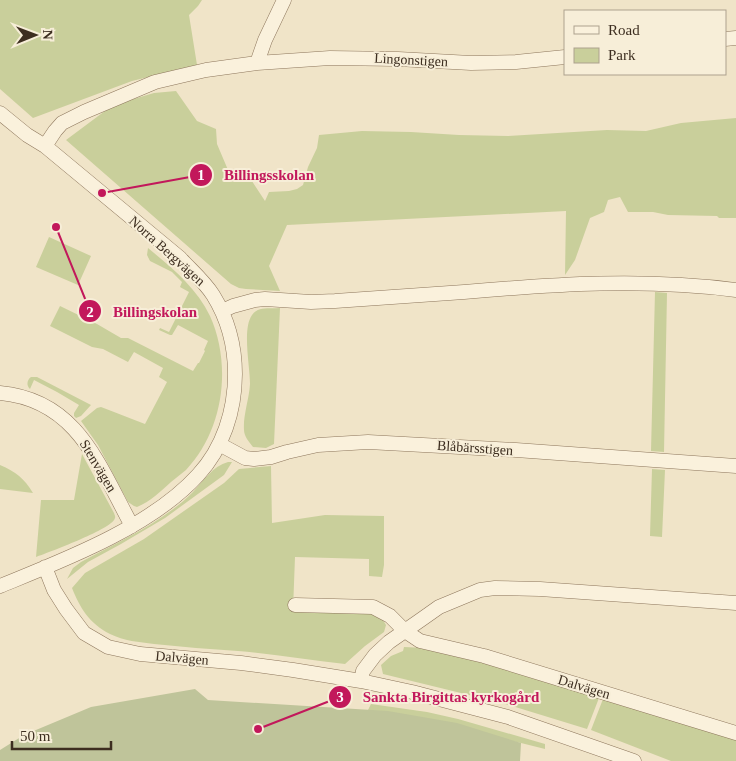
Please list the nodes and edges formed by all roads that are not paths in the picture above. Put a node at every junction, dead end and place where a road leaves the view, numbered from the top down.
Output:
1 (284, 0) edge
2 (564, 57) edge
3 (257, 63) junction
4 (0, 113) edge
5 (45, 146) junction
6 (736, 290) edge
7 (222, 311) junction
8 (0, 393) edge
9 (219, 444) junction
10 (736, 466) edge
11 (132, 526) junction
12 (45, 567) junction
13 (0, 586) edge
14 (736, 603) edge
15 (296, 605) dead end
16 (405, 631) junction
17 (361, 681) junction
18 (736, 733) edge
19 (634, 761) edge

1 - 3 street
2 - 3 street, Lingonstigen
3 - 5 street, Lingonstigen
4 - 5 street, Norra Bergvägen
5 - 7 street, Norra Bergvägen
6 - 7 street
7 - 9 street, Norra Bergvägen
8 - 11 street, Stenvägen
9 - 10 street, Blåbärsstigen
9 - 11 street, Norra Bergvägen
11 - 12 street, Norra Bergvägen
12 - 13 street, Norra Bergvägen
12 - 17 street, Dalvägen
14 - 16 street
15 - 16 street, Dalvägen
16 - 17 street
16 - 18 street, Dalvägen
17 - 19 street, Dalvägen

